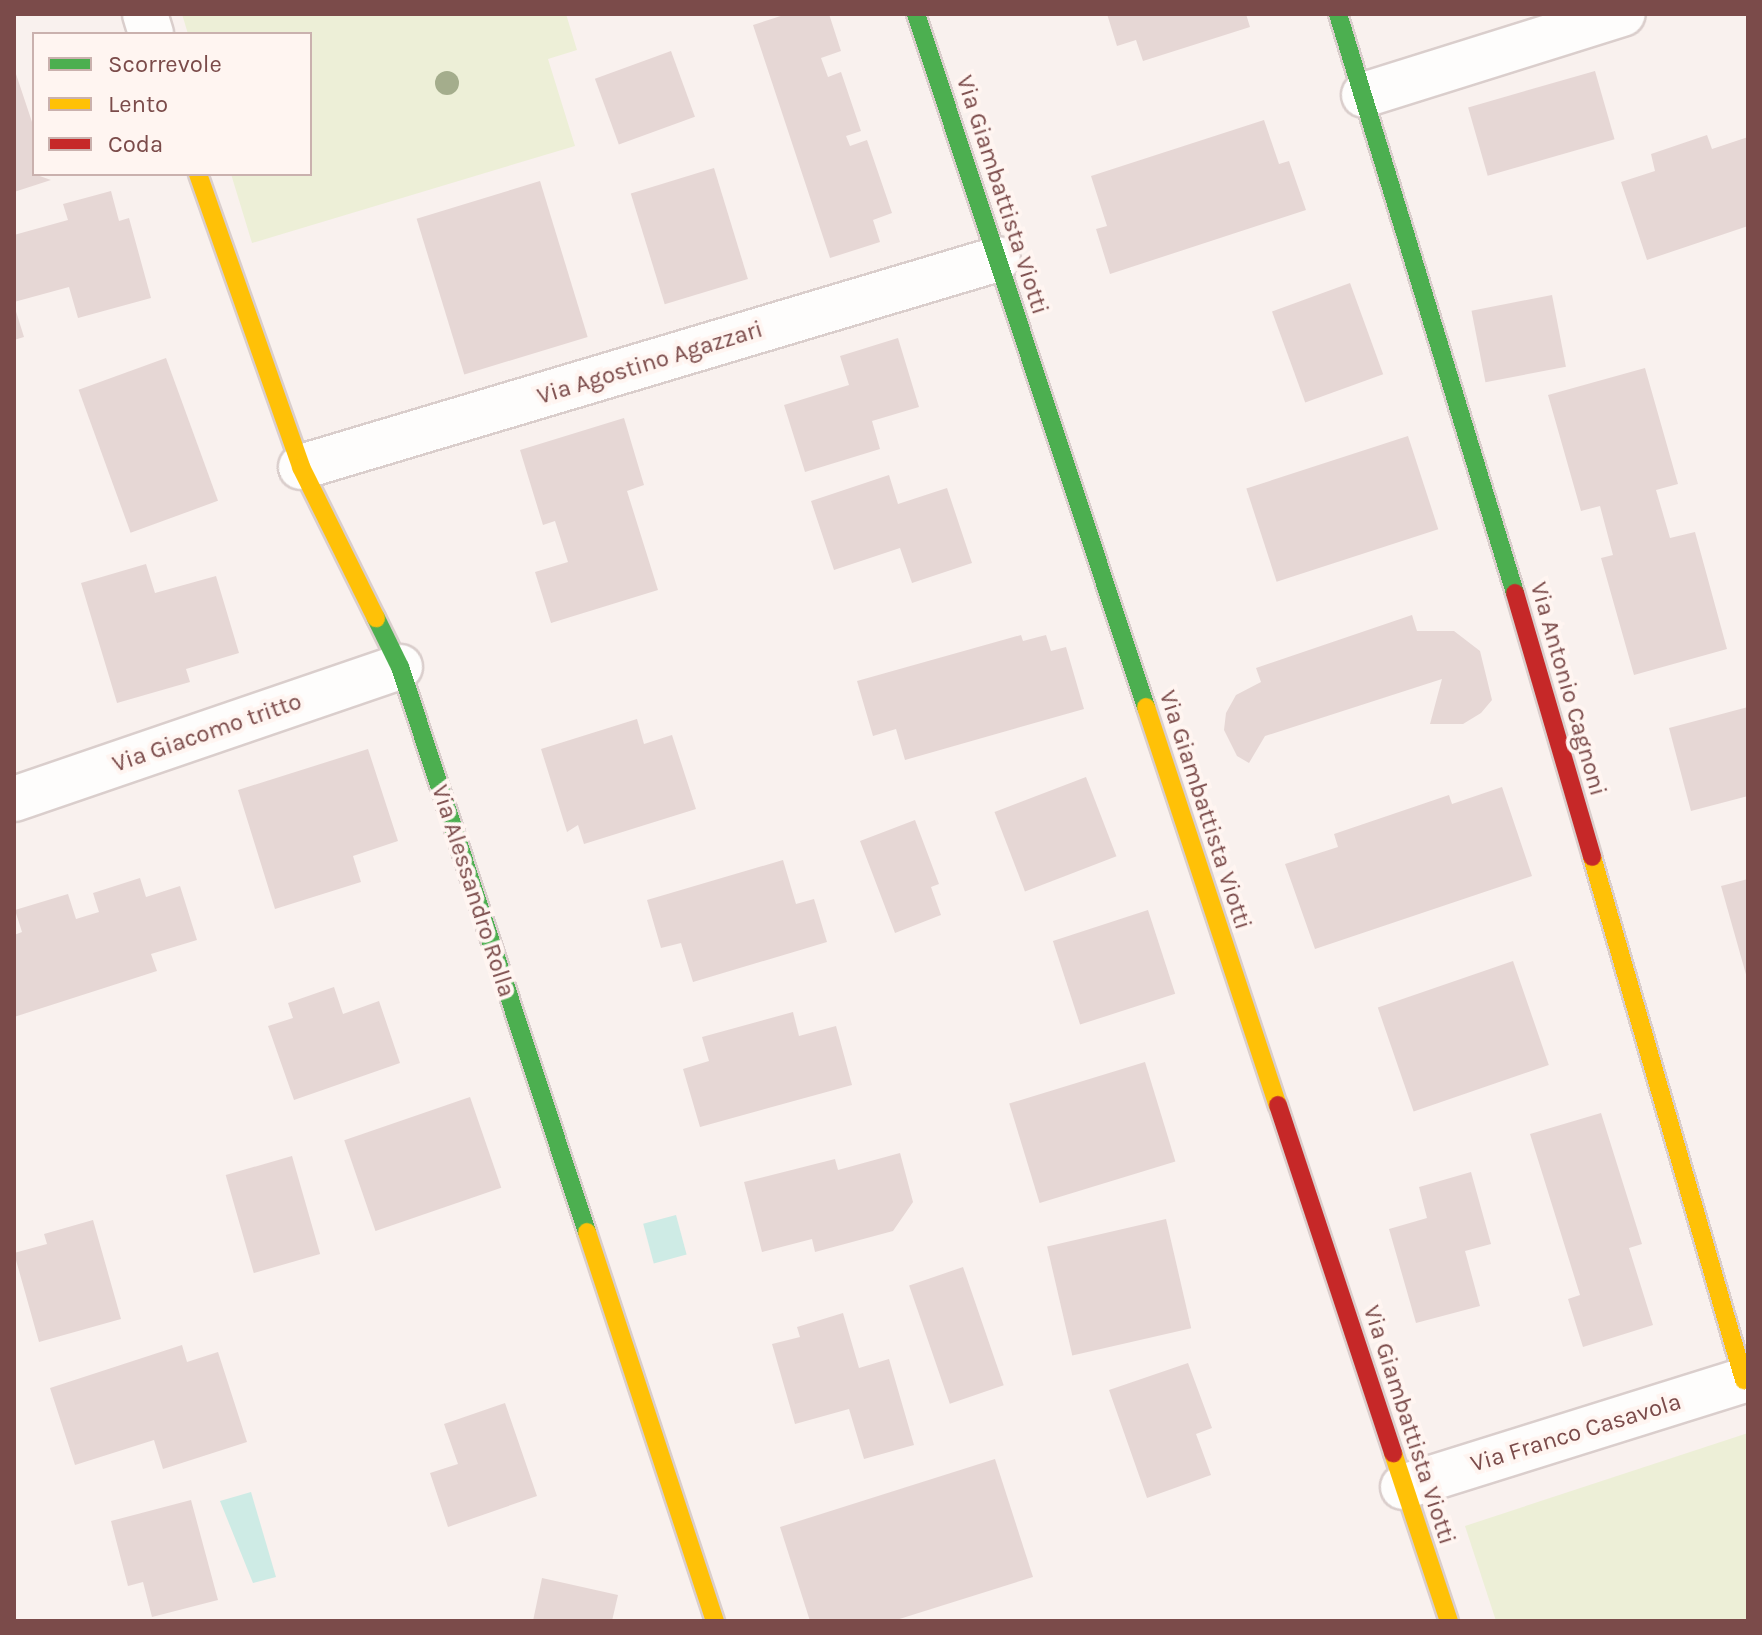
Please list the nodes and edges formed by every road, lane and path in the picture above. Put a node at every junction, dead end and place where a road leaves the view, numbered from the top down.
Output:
1 (916, 14) edge
2 (1338, 14) edge
3 (1623, 14) edge
4 (1364, 95) junction
5 (199, 176) edge
6 (998, 259) junction
7 (301, 467) junction
8 (400, 667) junction
9 (14, 799) edge
10 (1746, 1379) edge
11 (1403, 1487) junction
12 (715, 1621) edge
13 (1449, 1621) edge

1 - 6 street, Via Giambattista Viotti
2 - 4 street, Via Antonio Cagnoni
3 - 4 street
4 - 10 street, Via Antonio Cagnoni
5 - 7 street, Via Alessandro Rolla
6 - 7 street, Via Agostino Agazzari
6 - 11 street, Via Giambattista Viotti
7 - 8 street, Via Alessandro Rolla
8 - 9 street, Via Giacomo tritto
8 - 12 street, Via Alessandro Rolla
10 - 11 street, Via Franco Casavola
11 - 13 street, Via Giambattista Viotti

